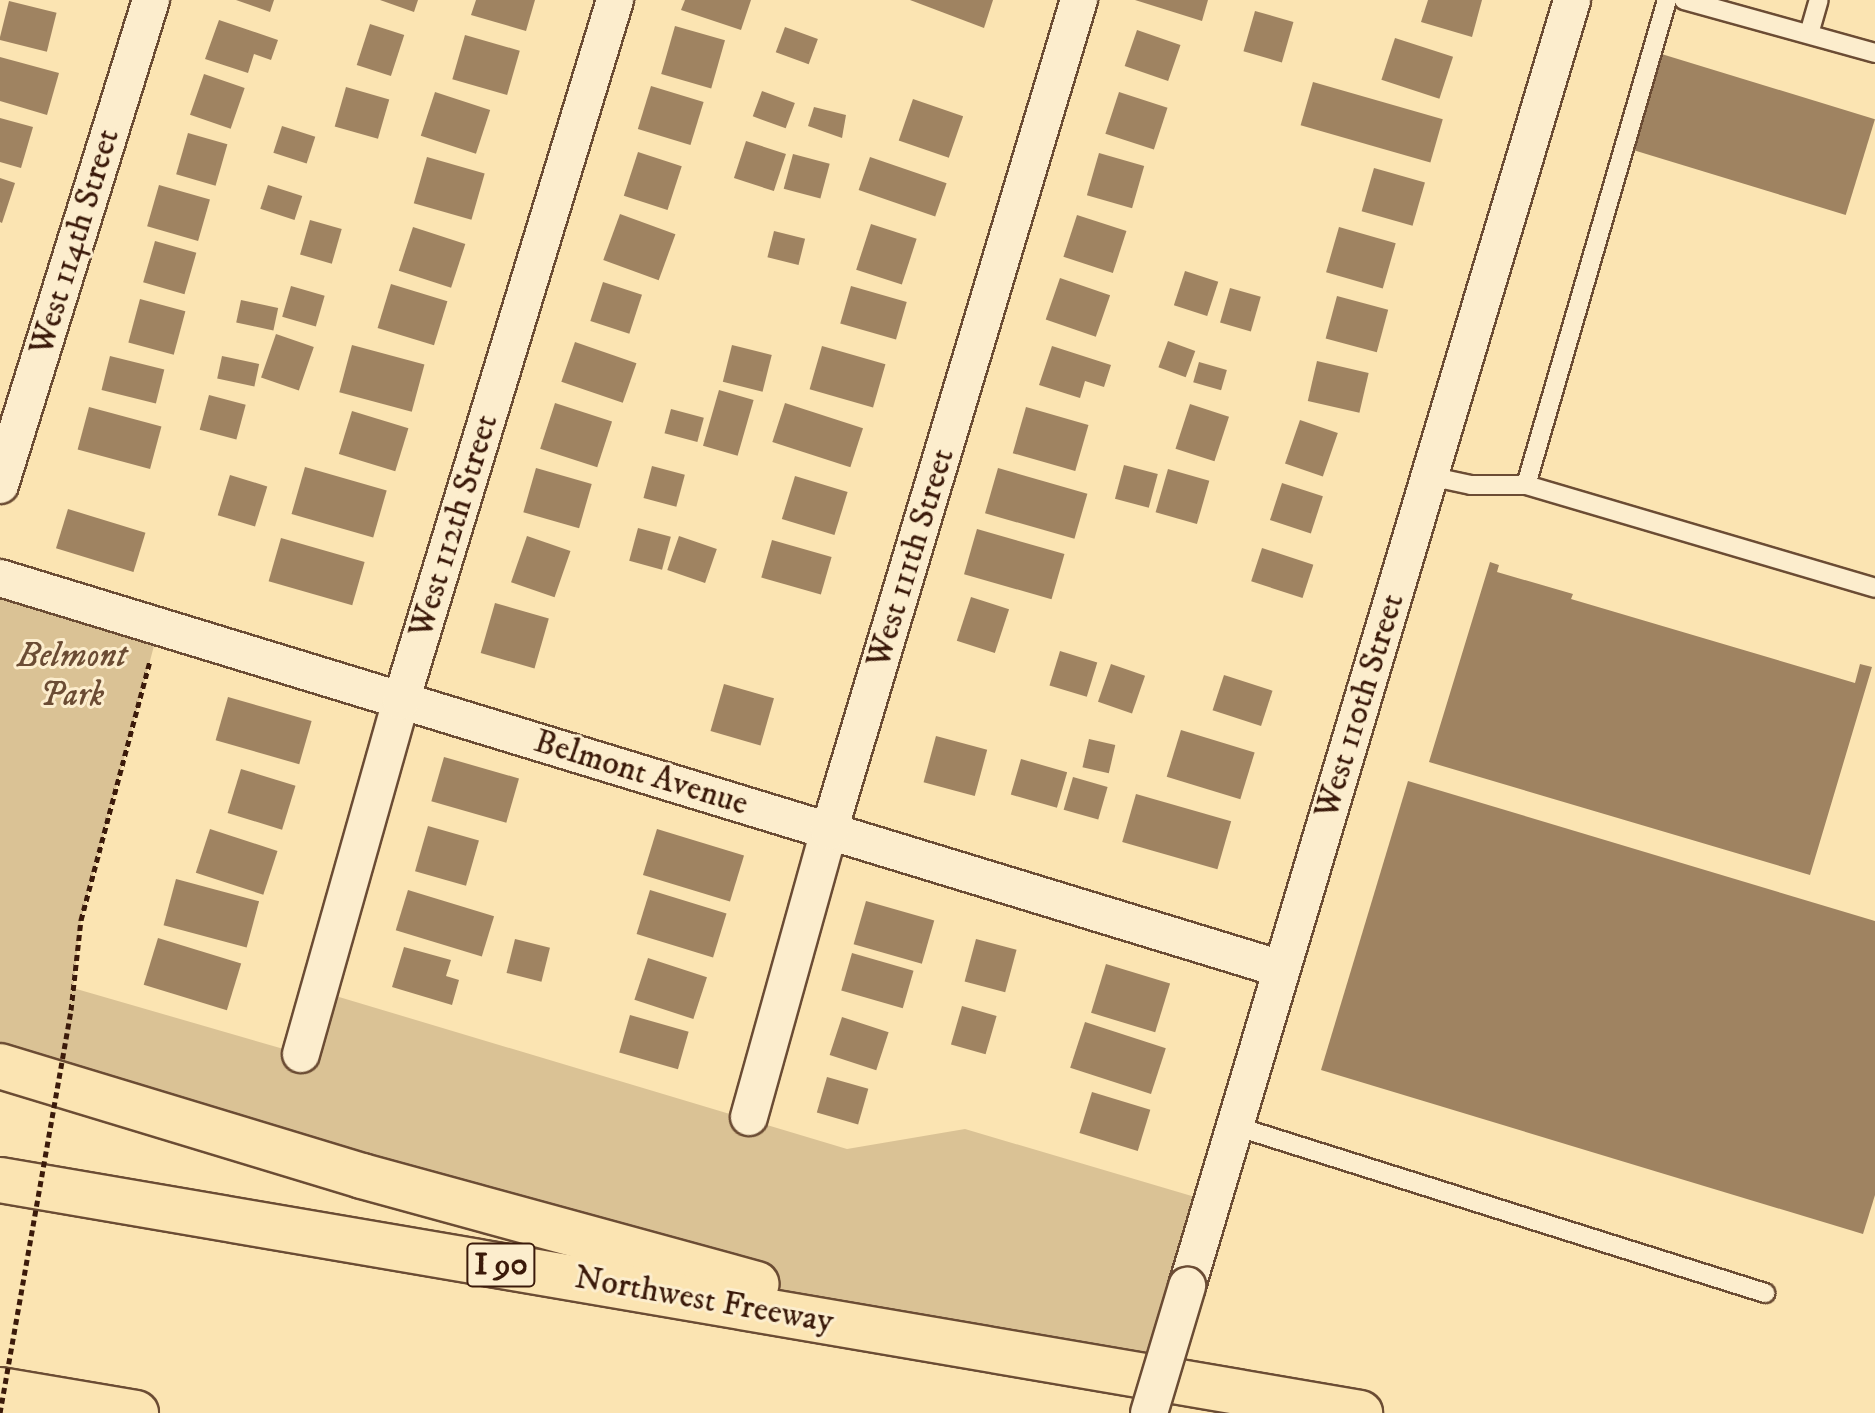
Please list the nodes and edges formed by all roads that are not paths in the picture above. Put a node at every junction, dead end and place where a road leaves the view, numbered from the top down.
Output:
1 (151, 0) edge
2 (615, 0) edge
3 (1079, 0) edge
4 (1572, 0) edge
5 (1667, 0) edge
6 (1684, 0) edge
7 (1819, 0) edge
8 (1809, 34) junction
9 (1875, 53) edge
10 (1429, 476) junction
11 (0, 485) edge
12 (1526, 485) junction
13 (0, 578) edge
14 (1875, 588) edge
15 (401, 701) junction
16 (829, 831) junction
17 (1281, 969) junction
18 (301, 1054) dead end
19 (0, 1066) edge
20 (749, 1117) dead end
21 (1235, 1126) junction
22 (0, 1180) edge
23 (1765, 1293) dead end
24 (1002, 1351) junction
25 (0, 1390) edge
26 (136, 1413) edge
27 (1149, 1413) edge
28 (1360, 1413) edge

1 - 11 street, West 114th Street
2 - 15 street, West 112th Street
3 - 16 street, West 111th Street
4 - 10 street, West 110th Street
5 - 12 lane
6 - 8 lane
7 - 8 lane
8 - 9 lane
10 - 12 lane
10 - 17 street, West 110th Street
12 - 14 lane
13 - 15 street, Belmont Avenue
15 - 16 street, Belmont Avenue
15 - 18 street, West 112th Street
16 - 17 street, Belmont Avenue
16 - 20 street, West 111th Street
17 - 21 street, West 110th Street
19 - 24 highway
21 - 23 lane
21 - 27 street, West 110th Street, bridge
22 - 24 highway, Northwest Freeway / I 90
24 - 28 highway, Northwest Freeway / I 90
25 - 26 highway

